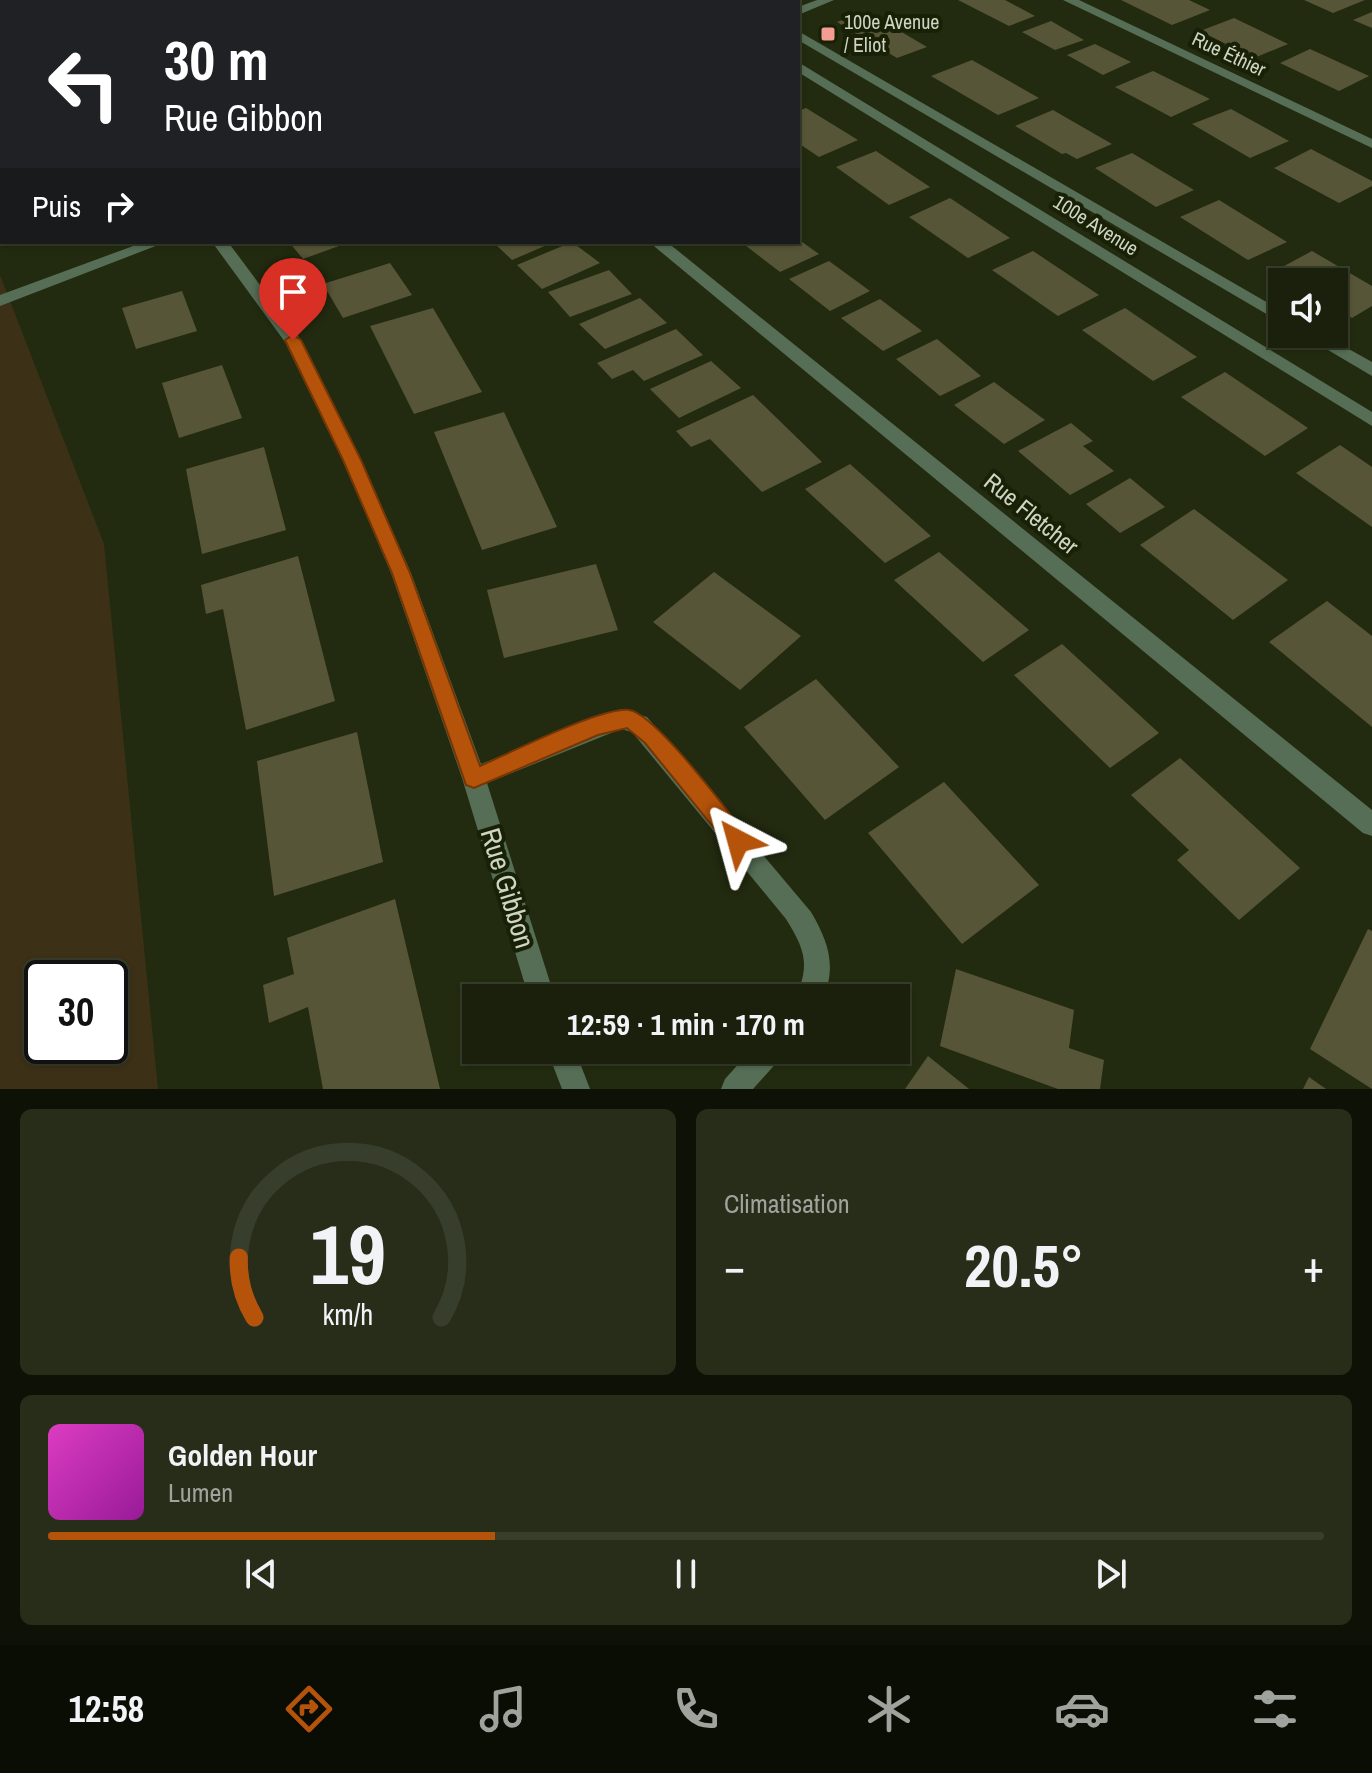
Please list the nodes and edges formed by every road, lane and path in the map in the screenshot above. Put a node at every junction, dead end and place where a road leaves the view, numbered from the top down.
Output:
1 (828, 0) edge
2 (1069, 0) edge
3 (800, 10) edge
4 (800, 36) edge
5 (800, 67) edge
6 (1372, 144) edge
7 (153, 244) edge
8 (221, 244) edge
9 (659, 244) edge
10 (0, 301) edge
11 (1268, 310) edge
12 (1334, 348) edge
13 (1372, 370) edge
14 (1372, 420) edge
15 (474, 778) junction
16 (1372, 825) edge
17 (538, 984) edge
18 (815, 984) edge
19 (566, 1064) edge
20 (757, 1064) edge
21 (576, 1089) edge
22 (735, 1089) edge

1 - 3 street
2 - 6 street, Rue Éthier
4 - 11 street, 100e Avenue
5 - 14 street, 100e Avenue
7 - 10 street
8 - 15 street, Rue Gibbon
9 - 16 street, Rue Fletcher
12 - 13 street
15 - 17 street, Rue Gibbon
15 - 18 street
19 - 21 street
20 - 22 street

